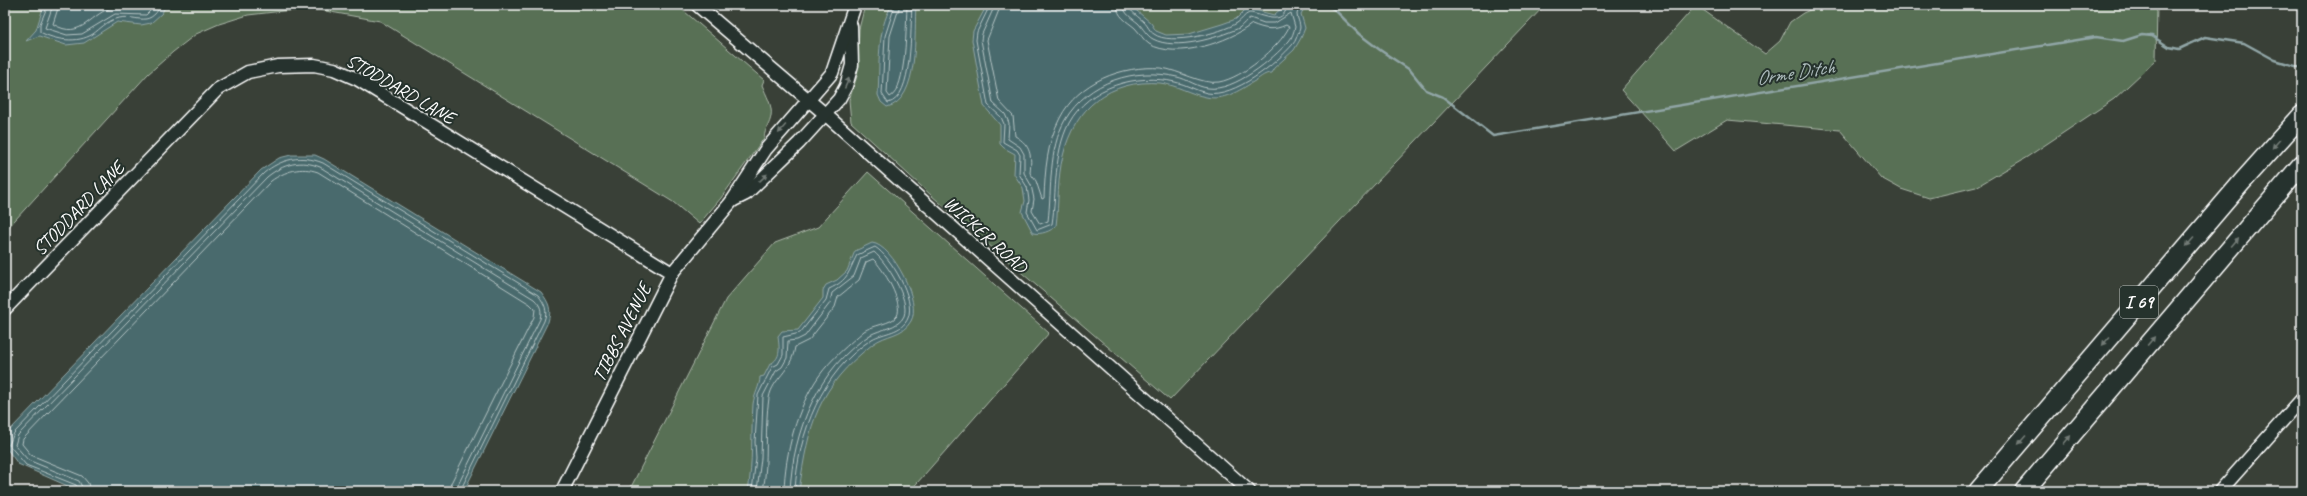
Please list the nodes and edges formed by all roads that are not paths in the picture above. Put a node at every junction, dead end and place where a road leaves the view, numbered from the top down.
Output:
1 (697, 5) edge
2 (855, 5) edge
3 (850, 18) junction
4 (807, 99) junction
5 (825, 114) junction
6 (2302, 115) edge
7 (2302, 164) edge
8 (732, 201) junction
9 (672, 273) junction
10 (5, 309) edge
11 (2302, 399) edge
12 (562, 491) edge
13 (1249, 491) edge
14 (1978, 491) edge
15 (2024, 491) edge
16 (2220, 491) edge

1 - 4 street, WICKER ROAD
2 - 3 street, TIBBS AVENUE
3 - 4 street, TIBBS AVENUE
5 -> 3 street, TIBBS AVENUE
4 - 5 street, WICKER ROAD
4 -> 8 street, TIBBS AVENUE
8 -> 5 street, TIBBS AVENUE
5 - 13 street, WICKER ROAD
6 -> 14 highway, I 69
15 -> 7 highway, I 69
8 - 9 street, TIBBS AVENUE
9 - 10 street, STODDARD LANE
9 - 12 street, TIBBS AVENUE
11 - 16 street

